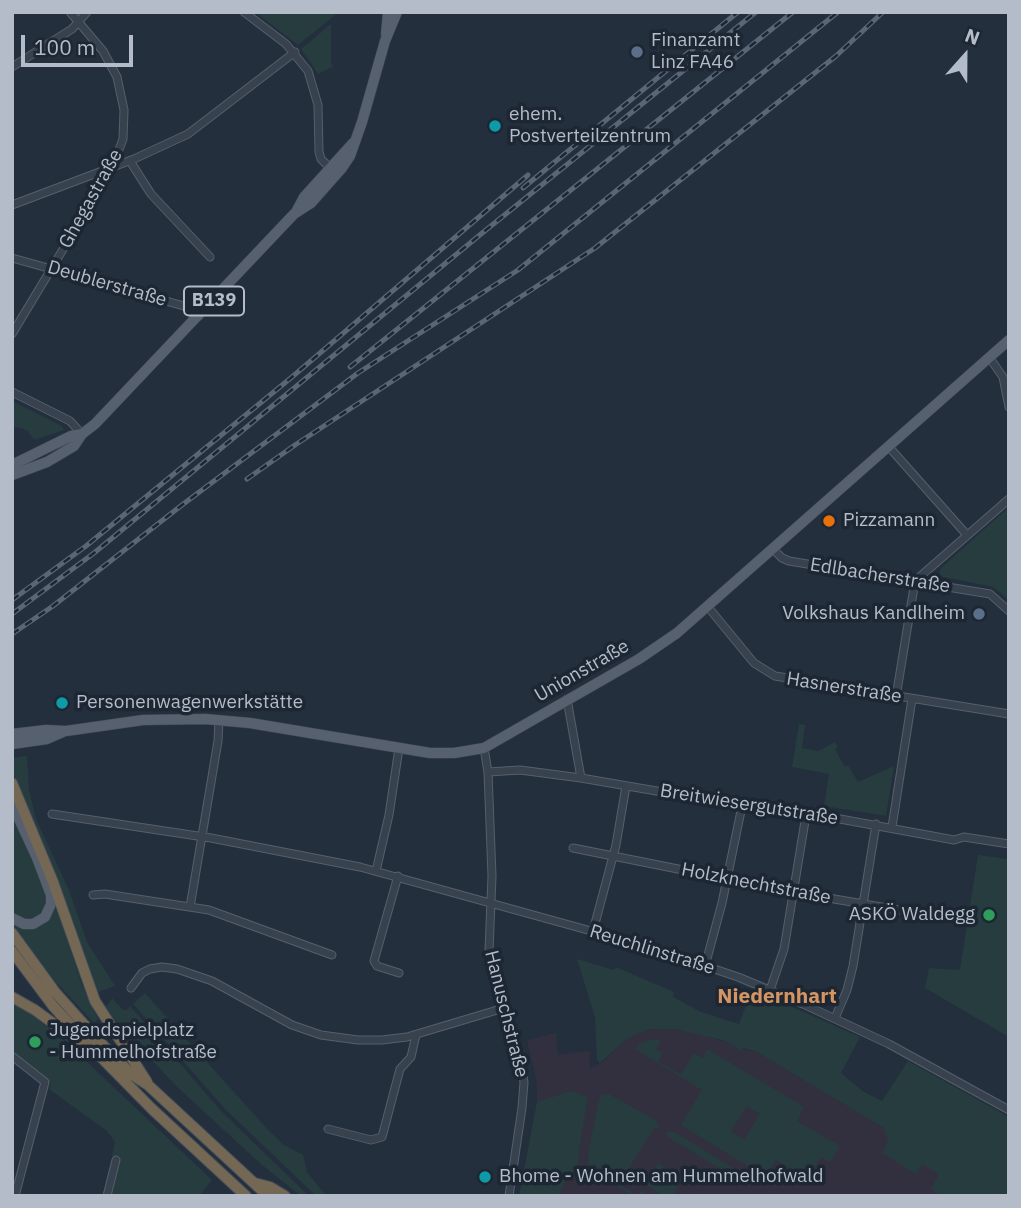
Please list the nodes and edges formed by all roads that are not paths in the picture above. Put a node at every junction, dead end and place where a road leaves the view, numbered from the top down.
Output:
1 (70, 12) edge
2 (87, 12) edge
3 (244, 12) edge
4 (387, 12) edge
5 (397, 12) edge
6 (79, 22) junction
7 (385, 41) junction
8 (295, 52) junction
9 (12, 67) edge
10 (356, 140) junction
11 (130, 161) junction
12 (112, 168) junction
13 (330, 168) junction
14 (13, 202) edge
15 (294, 214) junction
16 (210, 257) dead end
17 (12, 258) edge
18 (52, 269) junction
19 (200, 316) junction
20 (12, 334) edge
21 (1009, 340) edge
22 (989, 357) junction
23 (12, 392) edge
24 (1009, 407) edge
25 (82, 433) junction
26 (889, 447) junction
27 (12, 465) edge
28 (12, 474) edge
29 (1009, 499) edge
30 (967, 535) junction
31 (774, 550) junction
32 (915, 581) junction
33 (708, 607) junction
34 (1009, 611) edge
35 (896, 697) junction
36 (567, 699) junction
37 (912, 699) junction
38 (1009, 714) edge
39 (219, 720) junction
40 (66, 731) junction
41 (12, 734) edge
42 (12, 744) edge
43 (399, 748) junction
44 (484, 748) junction
45 (488, 772) junction
46 (582, 778) junction
47 (12, 783) edge
48 (626, 786) junction
49 (12, 804) edge
50 (742, 806) junction
51 (52, 814) dead end
52 (806, 815) junction
53 (876, 824) junction
54 (892, 827) junction
55 (202, 837) junction
56 (1009, 844) edge
57 (573, 848) dead end
58 (614, 856) junction
59 (376, 870) junction
60 (398, 876) junction
61 (728, 878) junction
62 (793, 892) junction
63 (93, 895) dead end
64 (491, 903) junction
65 (863, 904) junction
66 (190, 907) junction
67 (940, 917) dead end
68 (12, 918) edge
69 (593, 931) junction
70 (12, 933) edge
71 (12, 951) edge
72 (332, 955) dead end
73 (705, 966) junction
74 (400, 973) dead end
75 (131, 988) dead end
76 (770, 990) junction
77 (12, 997) edge
78 (504, 1008) junction
79 (835, 1018) junction
80 (416, 1035) junction
81 (12, 1056) edge
82 (107, 1064) junction
83 (148, 1085) junction
84 (1009, 1110) edge
85 (328, 1129) dead end
86 (116, 1160) dead end
87 (252, 1182) junction
88 (15, 1196) edge
89 (107, 1196) edge
90 (246, 1196) edge
91 (260, 1196) edge
92 (268, 1196) edge
93 (285, 1196) edge
94 (509, 1196) edge

1 - 6 street, Ghegastraße
2 - 6 street
3 - 8 street
4 - 7 main road, B139
5 - 7 main road, B139
6 - 9 street
6 - 12 street, Ghegastraße
7 - 10 main road, B139
8 - 11 street
8 - 13 street
10 - 13 main road, B139
10 - 15 main road, B139
11 - 12 street
11 - 16 street
12 - 14 street
12 - 18 street, Ghegastraße
13 - 15 main road, B139
15 - 19 main road, B139
17 - 18 street, Deublerstraße
18 - 19 street, Deublerstraße
18 - 20 street, Ghegastraße
19 - 25 main road, B139
21 - 22 main road, Unionstraße
22 - 24 street
22 - 26 main road, Unionstraße
23 - 25 street
25 - 27 main road, B139
25 - 28 main road, B139
26 - 30 street
26 - 31 main road, Unionstraße
29 - 30 street
30 - 32 street
31 - 32 street, Edlbacherstraße
31 - 33 main road, Unionstraße
32 - 34 street, Edlbacherstraße
32 - 35 street
33 - 35 street, Hasnerstraße
33 - 36 main road, Unionstraße
35 - 37 street, Hasnerstraße
36 - 44 main road, Unionstraße
36 - 46 street
37 - 38 street, Hasnerstraße
37 - 54 street
39 - 40 main road, Unionstraße
39 - 43 main road, Unionstraße
39 - 55 street
40 - 41 main road, Unionstraße
40 - 42 main road, Unionstraße
43 - 44 main road, Unionstraße
43 - 59 street
44 - 45 street, Hanuschstraße
45 - 46 street, Breitwiesergutstraße
45 - 64 street, Hanuschstraße
46 - 48 street, Breitwiesergutstraße
47 - 83 highway
48 - 50 street, Breitwiesergutstraße
48 - 58 street
49 - 68 main road
50 - 52 street, Breitwiesergutstraße
50 - 61 street
51 - 55 street, Reuchlinstraße
52 - 53 street, Breitwiesergutstraße
52 - 62 street
53 - 54 street, Breitwiesergutstraße
53 - 65 street
54 - 56 street, Breitwiesergutstraße
55 - 59 street, Reuchlinstraße
55 - 66 street
57 - 58 street, Holzknechtstraße
58 - 61 street, Holzknechtstraße
58 - 69 street
59 - 60 street, Reuchlinstraße
60 - 64 street, Reuchlinstraße
60 - 74 street
61 - 62 street, Holzknechtstraße
61 - 73 street
62 - 65 street, Holzknechtstraße
62 - 76 street
63 - 66 street
64 - 69 street, Reuchlinstraße
64 - 78 street, Hanuschstraße
65 - 67 street, Holzknechtstraße
65 - 79 street
66 - 72 street
69 - 73 street, Reuchlinstraße
70 - 83 highway
71 - 82 highway
73 - 76 street, Reuchlinstraße
75 - 80 street
76 - 79 street, Reuchlinstraße
77 - 82 highway
78 - 80 street
78 - 94 street, Hanuschstraße
79 - 84 street, Reuchlinstraße
80 - 85 street
81 - 88 street
82 - 90 highway
83 - 87 highway
86 - 89 street
87 - 91 highway
87 - 92 highway
87 - 93 highway

